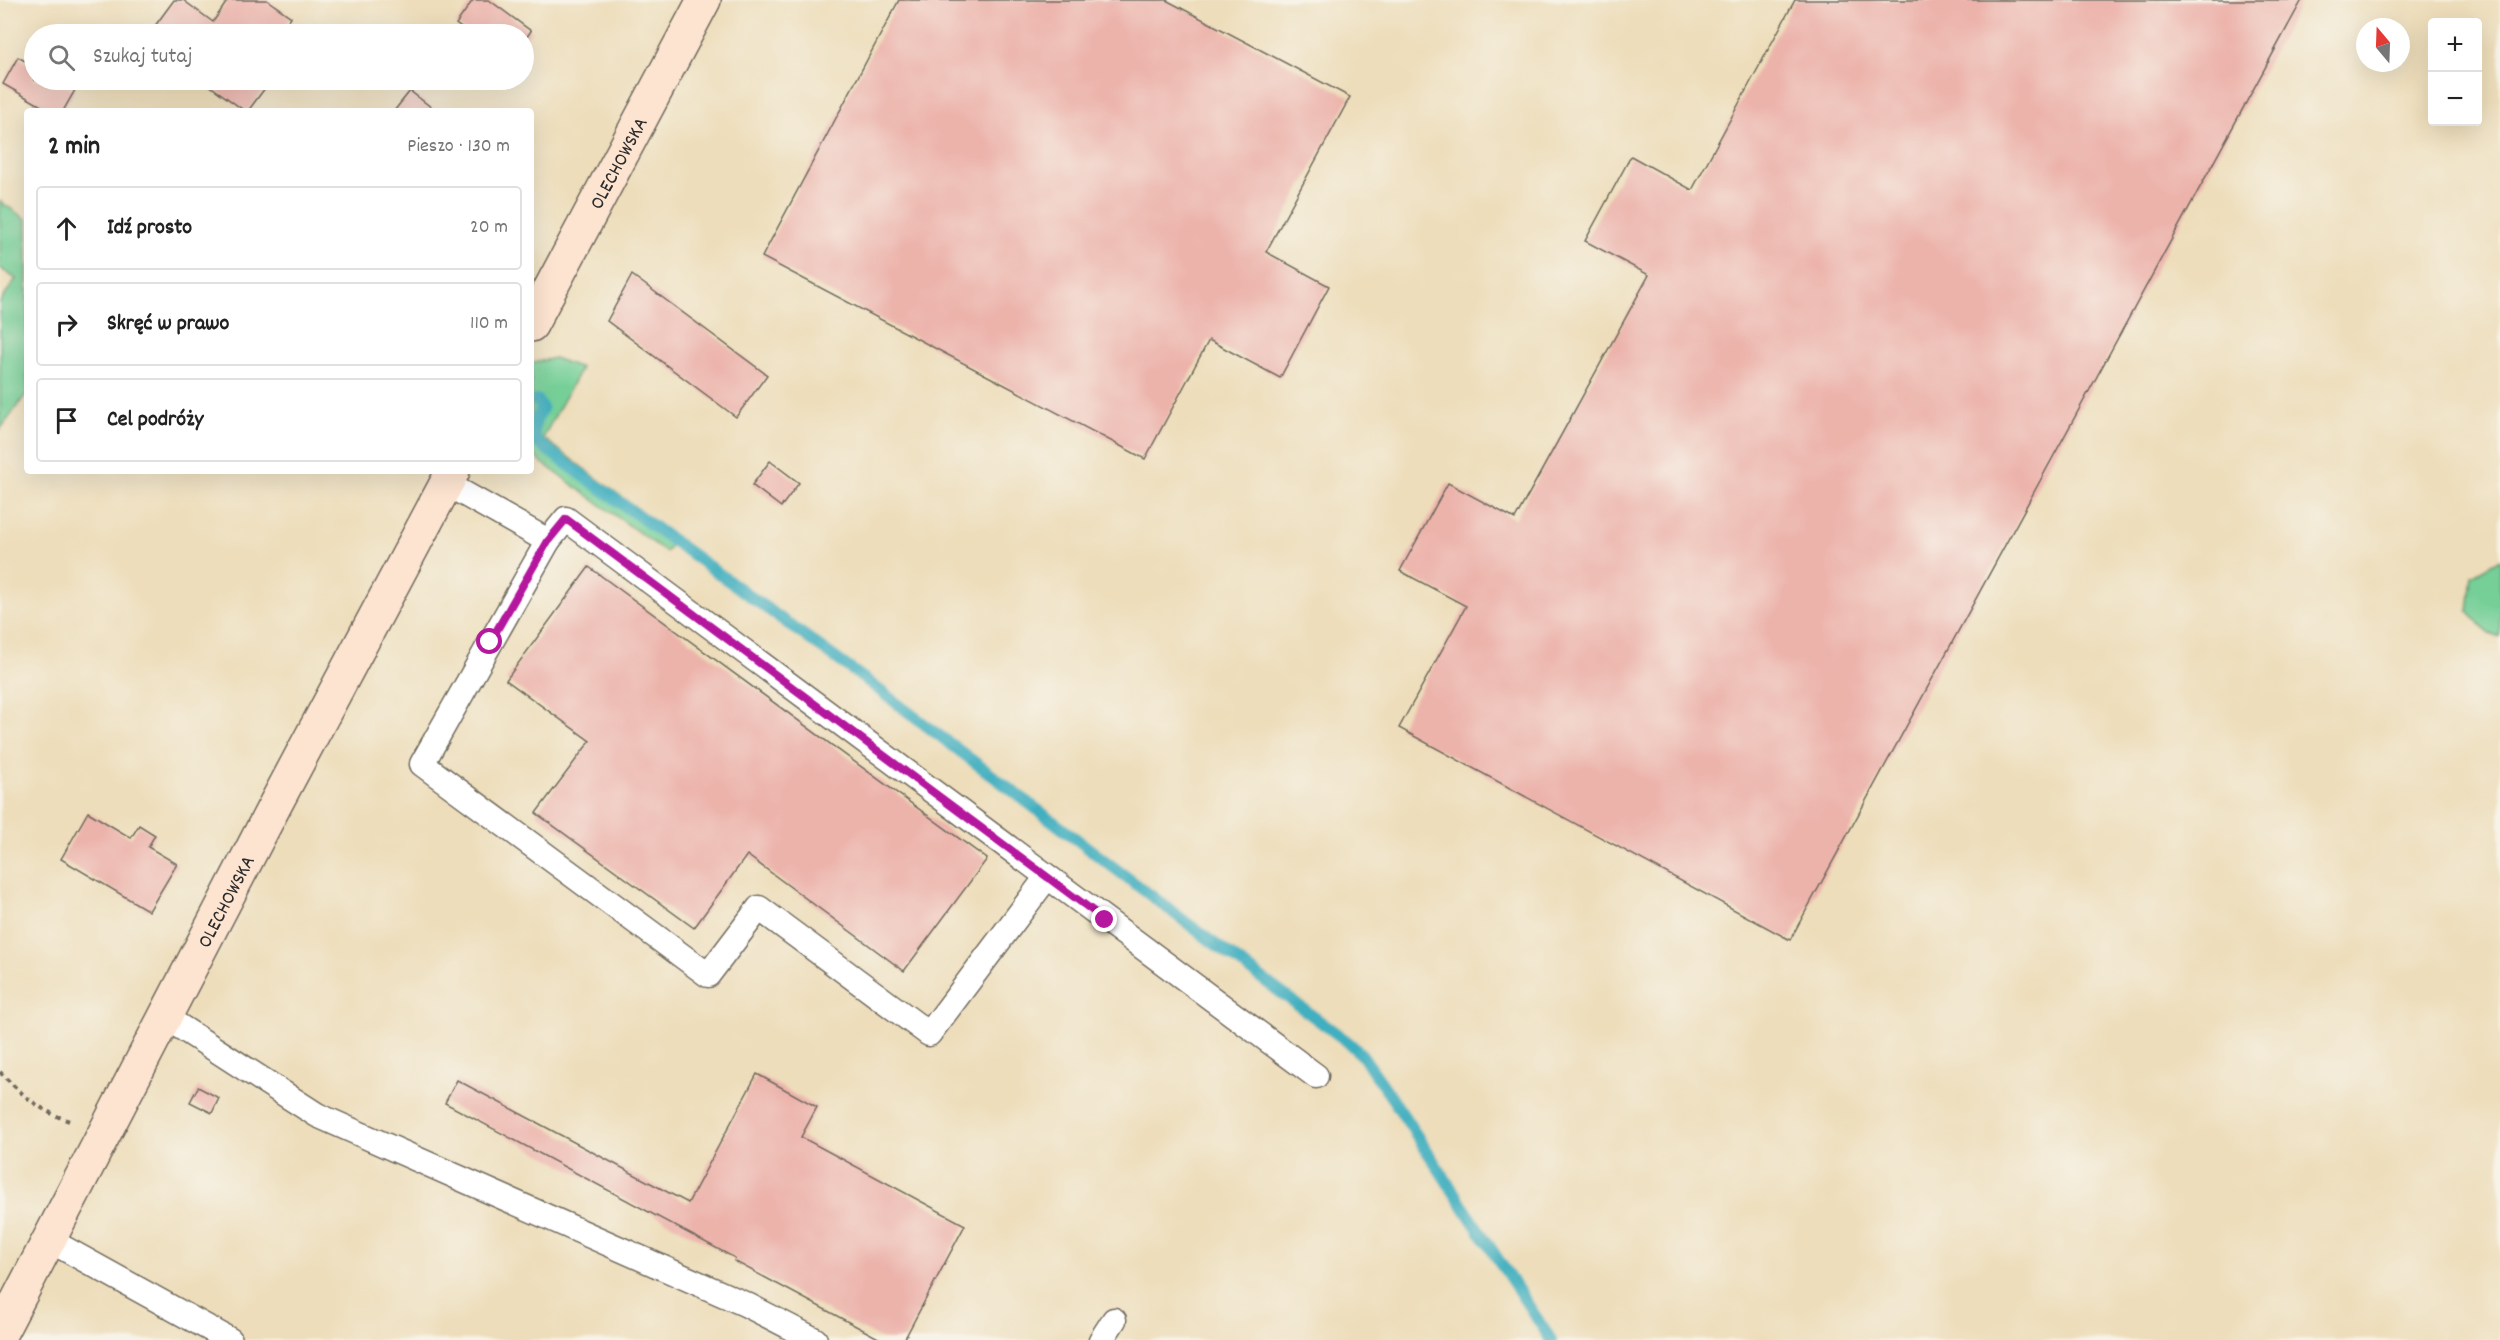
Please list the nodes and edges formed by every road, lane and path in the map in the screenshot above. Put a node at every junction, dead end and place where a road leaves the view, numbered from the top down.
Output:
1 (704, 0) edge
2 (534, 319) edge
3 (450, 477) edge
4 (548, 541) junction
5 (1047, 877) junction
6 (165, 1017) junction
7 (0, 1072) edge
8 (1316, 1077) dead end
9 (105, 1133) junction
10 (49, 1240) junction
11 (1114, 1320) dead end
12 (0, 1334) edge
13 (230, 1340) edge
14 (815, 1340) edge
15 (1101, 1340) edge

1 - 2 street, OLECHOWSKA
3 - 4 lane
3 - 6 street, OLECHOWSKA
4 - 5 lane
4 - 5 lane
5 - 8 lane
6 - 9 street, OLECHOWSKA
6 - 14 lane
7 - 9 path
9 - 10 street, OLECHOWSKA
10 - 12 street, OLECHOWSKA
10 - 13 lane
11 - 15 lane

